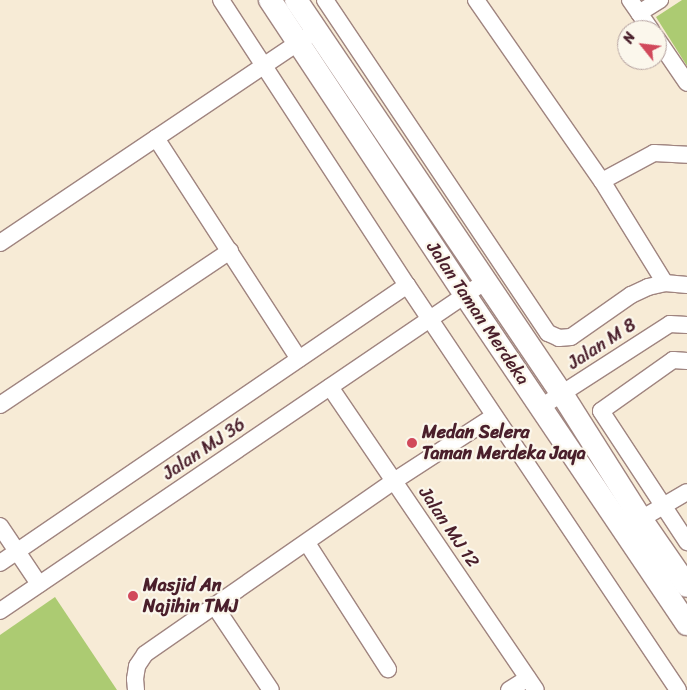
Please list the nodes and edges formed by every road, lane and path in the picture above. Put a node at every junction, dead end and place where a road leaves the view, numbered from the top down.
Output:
1 (220, 0) edge
2 (270, 0) edge
3 (296, 0) edge
4 (325, 0) edge
5 (476, 0) edge
6 (630, 0) edge
7 (660, 0) edge
8 (639, 13) junction
9 (644, 20) edge
10 (307, 36) junction
11 (667, 53) edge
12 (263, 67) junction
13 (687, 82) edge
14 (156, 138) junction
15 (687, 155) edge
16 (602, 181) junction
17 (0, 243) edge
18 (230, 251) junction
19 (486, 281) junction
20 (665, 283) junction
21 (408, 285) junction
22 (687, 285) edge
23 (465, 295) junction
24 (431, 319) junction
25 (687, 325) edge
26 (299, 359) junction
27 (687, 361) edge
28 (330, 387) junction
29 (562, 394) junction
30 (0, 405) edge
31 (541, 407) junction
32 (494, 416) junction
33 (394, 481) junction
34 (687, 492) edge
35 (662, 506) junction
36 (641, 519) junction
37 (0, 526) edge
38 (687, 542) edge
39 (307, 543) junction
40 (17, 551) junction
41 (0, 563) edge
42 (39, 584) junction
43 (687, 586) edge
44 (214, 606) junction
45 (0, 612) edge
46 (687, 624) edge
47 (388, 669) dead end
48 (532, 684) edge
49 (136, 690) edge
50 (271, 690) edge
51 (509, 690) edge
52 (678, 690) edge

1 - 12 street
2 - 10 main road, Jalan Taman Merdeka
3 - 10 main road, Jalan Taman Merdeka
4 - 20 street
5 - 16 street
6 - 8 street
7 - 8 street
8 - 9 street
10 - 12 street
10 - 19 main road, Jalan Taman Merdeka
10 - 23 main road, Jalan Taman Merdeka
11 - 13 street
12 - 14 street
12 - 21 street
14 - 17 street
14 - 18 street
15 - 16 street
16 - 20 street
18 - 26 street
18 - 30 street
19 - 23 street, Jalan MJ 36
19 - 29 main road, Jalan Taman Merdeka
20 - 22 street
21 - 24 street
21 - 26 street
23 - 24 street, Jalan MJ 36
23 - 31 main road, Jalan Taman Merdeka
24 - 28 street, Jalan MJ 36
24 - 32 street
25 - 29 street, Jalan M 8
26 - 40 street
27 - 35 street
28 - 33 street, Jalan MJ 12
28 - 42 street, Jalan MJ 36
29 - 31 street, Jalan M 8
29 - 36 main road, Jalan Taman Merdeka
31 - 46 main road, Jalan Taman Merdeka
32 - 33 street
32 - 52 street
33 - 39 street
33 - 48 street, Jalan MJ 12
34 - 35 street
35 - 36 street
35 - 38 street
36 - 43 main road, Jalan Taman Merdeka
37 - 40 street
39 - 44 street
39 - 47 street
40 - 41 street
40 - 42 street
42 - 45 street, Jalan MJ 36
44 - 49 street
44 - 50 street
48 - 51 street

